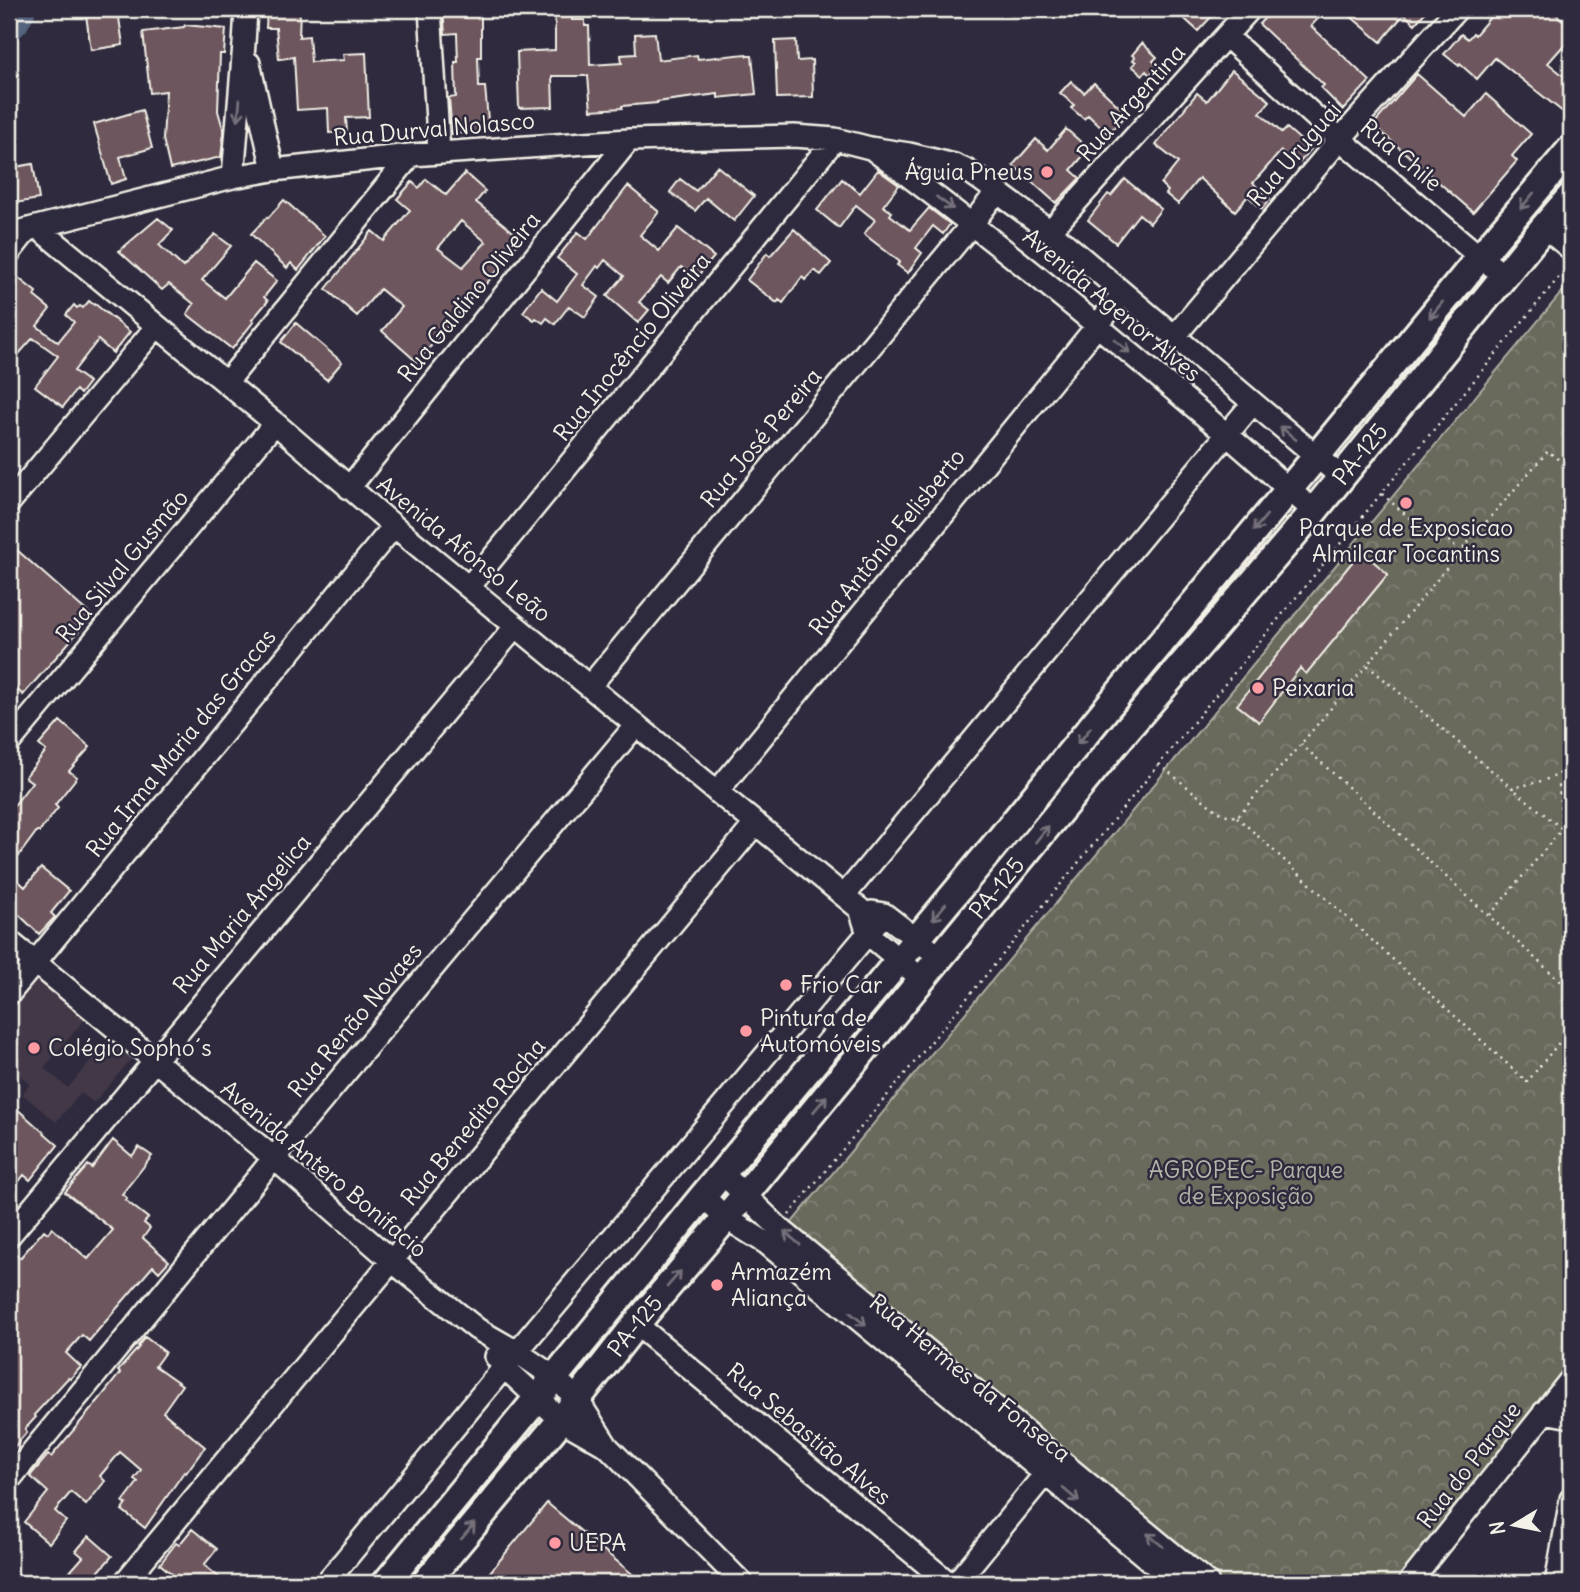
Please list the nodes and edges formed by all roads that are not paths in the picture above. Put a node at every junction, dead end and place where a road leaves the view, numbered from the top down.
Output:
1 (246, 9) edge
2 (430, 9) edge
3 (1250, 9) edge
4 (1457, 9) edge
5 (1226, 36) junction
6 (244, 44) junction
7 (835, 139) junction
8 (1340, 139) junction
9 (629, 140) junction
10 (870, 148) junction
11 (1571, 149) edge
12 (439, 153) junction
13 (411, 155) junction
14 (273, 170) junction
15 (233, 177) junction
16 (997, 191) junction
17 (1569, 204) edge
18 (972, 225) junction
19 (1544, 227) junction
20 (25, 230) edge
21 (1050, 231) junction
22 (9, 253) edge
23 (1480, 257) junction
24 (1570, 257) edge
25 (1505, 276) junction
26 (1123, 293) junction
27 (157, 326) junction
28 (1097, 326) junction
29 (1174, 337) junction
30 (226, 383) junction
31 (1253, 403) junction
32 (275, 424) junction
33 (1228, 435) junction
34 (1316, 457) junction
35 (1341, 477) junction
36 (349, 488) junction
37 (1289, 489) junction
38 (9, 503) edge
39 (1314, 511) junction
40 (394, 526) junction
41 (469, 587) junction
42 (516, 626) junction
43 (590, 686) junction
44 (1105, 710) junction
45 (636, 724) junction
46 (1128, 728) junction
47 (9, 743) edge
48 (717, 792) junction
49 (756, 823) junction
50 (1000, 839) junction
51 (1022, 859) junction
52 (852, 903) junction
53 (884, 914) junction
54 (868, 934) junction
55 (917, 938) junction
56 (9, 941) edge
57 (941, 958) junction
58 (899, 960) junction
59 (35, 962) junction
60 (923, 980) junction
61 (9, 994) edge
62 (154, 1061) junction
63 (274, 1158) junction
64 (722, 1173) junction
65 (745, 1195) junction
66 (703, 1196) junction
67 (726, 1218) junction
68 (9, 1236) edge
69 (392, 1261) junction
70 (635, 1324) junction
71 (510, 1359) junction
72 (554, 1377) junction
73 (1571, 1379) edge
74 (538, 1398) junction
75 (578, 1398) junction
76 (1544, 1412) junction
77 (1571, 1417) edge
78 (561, 1420) junction
79 (607, 1446) junction
80 (1052, 1466) junction
81 (9, 1480) edge
82 (1571, 1499) edge
83 (124, 1583) edge
84 (326, 1583) edge
85 (386, 1583) edge
86 (425, 1583) edge
87 (742, 1583) edge
88 (949, 1583) edge
89 (957, 1583) edge
90 (1177, 1583) edge
91 (1208, 1583) edge
92 (1409, 1583) edge
93 (1556, 1583) edge

1 - 6 street
2 - 12 street
3 - 5 street, Rua Argentina
4 - 8 street, Rua Uruguai
5 - 8 street, Rua Chile
5 - 21 street, Rua Argentina
6 - 14 street
6 -> 15 street
7 - 9 street, Rua Durval Nolasco
7 - 10 street, Rua Durval Nolasco
7 - 41 street, Rua Inocêncio Oliveira
8 - 23 street, Rua Chile
8 - 29 street, Rua Uruguai
9 - 12 street, Rua Durval Nolasco
9 - 36 street, Rua Galdino Oliveira
10 - 16 street, Rua Durval Nolasco
10 -> 18 street, Avenida Agenor Alves
11 -> 23 main road, PA-125
12 - 13 street, Rua Durval Nolasco
13 - 14 street, Rua Durval Nolasco
13 - 30 street
14 - 15 street, Rua Durval Nolasco
15 - 20 street, Rua Durval Nolasco
16 - 18 street, Rua José Pereira
16 - 21 street, Rua Durval Nolasco
17 - 19 main road, PA-125 / PA-125
18 - 28 street, Avenida Agenor Alves
18 - 43 street, Rua José Pereira
19 - 24 street
19 - 25 main road, PA-125 / PA-125
20 - 22 street
20 - 27 street, Avenida Afonso Leão
21 - 26 street, Rua Durval Nolasco
23 - 25 street, Rua Chile
23 -> 34 main road, PA-125
25 - 35 main road, PA-125 / PA-125
26 - 28 street, Rua Antônio Felisberto
26 - 29 street, Rua Durval Nolasco
27 - 30 street, Avenida Afonso Leão
27 - 38 street
28 -> 33 street, Avenida Agenor Alves
28 - 48 street, Rua Antônio Felisberto
29 - 31 street, Rua Durval Nolasco
30 - 32 street, Avenida Afonso Leão
31 - 33 street
34 -> 31 street, Rua Durval Nolasco
32 - 36 street, Avenida Afonso Leão
32 - 47 street, Rua Silval Gusmão
33 - 37 street, Avenida Agenor Alves
33 - 52 street
34 - 35 street, Rua Durval Nolasco
34 - 37 main road, PA-125
35 - 39 main road, PA-125 / PA-125
36 - 40 street, Avenida Afonso Leão
37 - 39 street, Avenida Agenor Alves
37 -> 44 main road, PA-125
39 - 46 main road, PA-125 / PA-125
40 - 41 street, Avenida Afonso Leão
40 - 59 street, Rua Irma Maria das Gracas
41 - 42 street, Avenida Afonso Leão
42 - 43 street, Avenida Afonso Leão
42 - 62 street, Rua Maria Angelica
43 - 45 street, Avenida Afonso Leão
44 - 46 main road
44 -> 50 main road, PA-125
45 - 48 street, Avenida Afonso Leão
45 - 63 street, Rua Renão Novaes
51 -> 46 main road, PA-125 / PA-125
48 - 49 street, Avenida Afonso Leão
49 - 52 street, Avenida Afonso Leão
49 - 69 street, Rua Benedito Rocha
50 - 51 main road
50 -> 55 main road, PA-125
51 - 57 main road, PA-125 / PA-125
52 - 53 street, Avenida Afonso Leão
52 - 54 street
53 - 54 street
53 - 55 street, Avenida Afonso Leão
54 - 58 street
54 - 71 street
55 - 57 street, Avenida Afonso Leão
55 - 58 main road, PA-125
56 - 59 street, Avenida Antero Bonifacio
57 - 60 main road, PA-125 / PA-125
58 - 60 street
58 - 64 main road, PA-125
59 - 61 street, Rua Irma Maria das Gracas
59 - 62 street, Avenida Antero Bonifacio
65 -> 60 main road, PA-125 / PA-125
62 - 63 street, Avenida Antero Bonifacio
62 - 68 street, Rua Maria Angelica
63 - 69 street, Avenida Antero Bonifacio
63 - 81 street, Rua Renão Novaes
64 - 65 street
64 - 66 main road, PA-125
65 - 67 main road, PA-125 / PA-125
80 -> 65 street
66 - 67 street, Rua Hermes da Fonseca
66 - 72 main road, PA-125
70 -> 67 main road, PA-125 / PA-125
67 -> 80 street, Rua Hermes da Fonseca
69 - 71 street, Avenida Antero Bonifacio
69 - 83 street, Rua Benedito Rocha
70 - 75 main road, PA-125 / PA-125
70 - 88 street, Rua Sebastião Alves
71 - 72 street, Avenida Antero Bonifacio
71 - 74 street, Avenida Antero Bonifacio
71 - 84 street
72 - 74 main road, PA-125
72 - 75 street, Avenida Antero Bonifacio
73 - 76 street, Rua do Parque
74 - 78 street, Avenida Antero Bonifacio
74 - 85 main road, PA-125
75 - 78 main road, PA-125 / PA-125
75 - 79 street, Avenida Antero Bonifacio
76 - 77 street
76 - 92 street, Rua do Parque
78 - 79 street, Avenida Antero Bonifacio
86 -> 78 main road, PA-125 / PA-125
79 - 87 street
80 - 89 street
80 -> 90 street, Rua Hermes da Fonseca
91 -> 80 street
82 - 93 street

